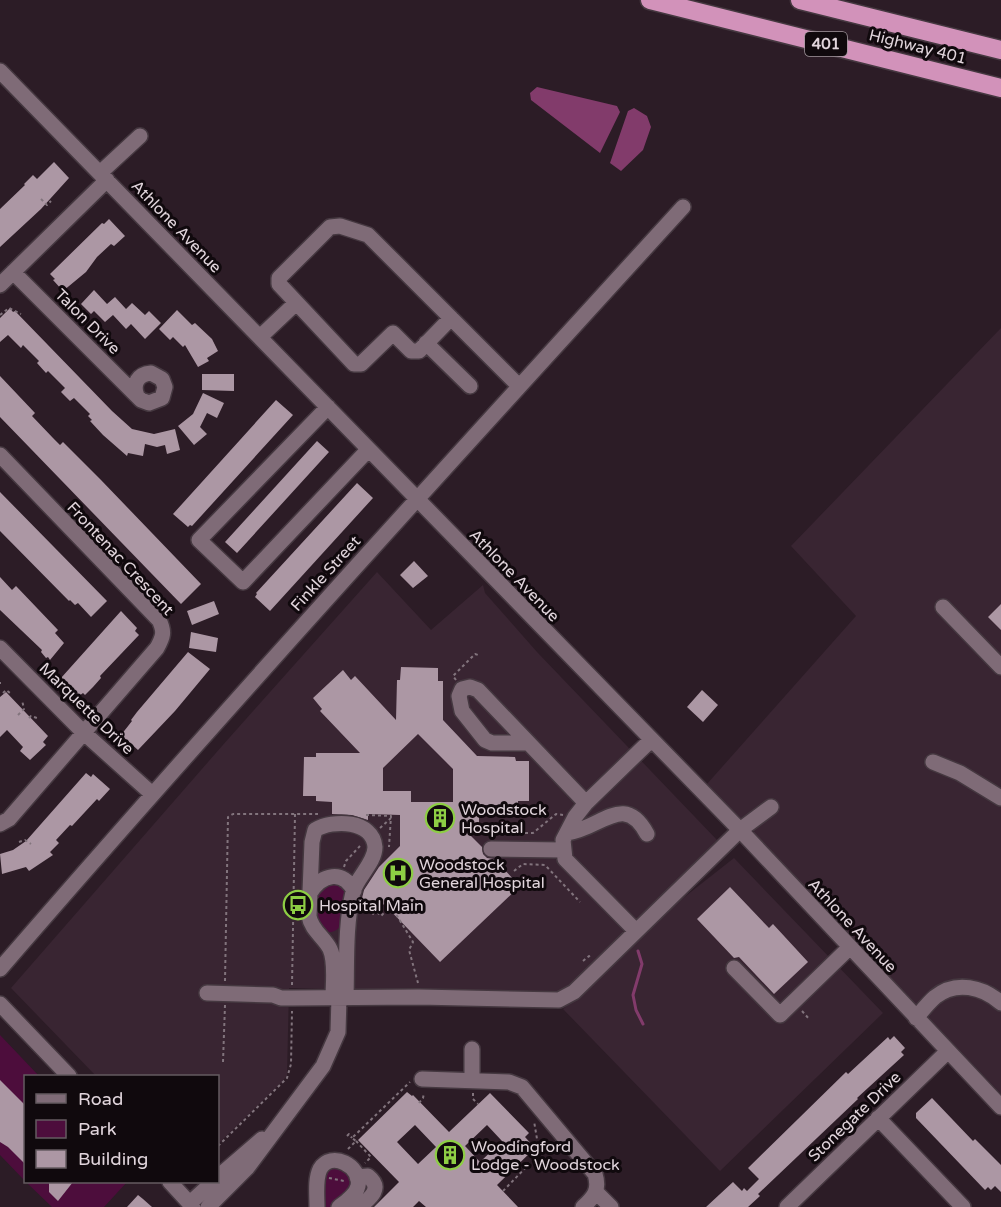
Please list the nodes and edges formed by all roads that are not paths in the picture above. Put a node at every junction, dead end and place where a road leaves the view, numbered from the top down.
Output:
1 (650, 0) edge
2 (800, 0) edge
3 (1001, 50) edge
4 (0, 71) edge
5 (1001, 89) edge
6 (140, 136) dead end
7 (103, 176) junction
8 (683, 207) dead end
9 (13, 272) junction
10 (0, 285) edge
11 (296, 303) junction
12 (451, 318) junction
13 (260, 337) junction
14 (426, 343) junction
15 (470, 386) dead end
16 (519, 386) junction
17 (137, 396) dead end
18 (328, 407) junction
19 (368, 450) junction
20 (0, 455) edge
21 (416, 499) junction
22 (943, 607) dead end
23 (0, 648) edge
24 (1001, 667) edge
25 (83, 732) junction
26 (651, 740) junction
27 (528, 743) junction
28 (933, 762) dead end
29 (152, 793) junction
30 (1001, 798) edge
31 (586, 803) junction
32 (771, 807) dead end
33 (0, 824) edge
34 (740, 830) junction
35 (567, 833) junction
36 (647, 834) dead end
37 (491, 849) dead end
38 (563, 850) junction
39 (354, 891) junction
40 (310, 893) junction
41 (349, 924) junction
42 (636, 931) junction
43 (318, 932) junction
44 (849, 948) junction
45 (734, 968) dead end
46 (0, 969) edge
47 (207, 993) dead end
48 (339, 997) junction
49 (1001, 1003) edge
50 (0, 1004) edge
51 (916, 1018) junction
52 (472, 1049) dead end
53 (947, 1052) junction
54 (67, 1075) edge
55 (422, 1079) road end
56 (472, 1080) junction
57 (1001, 1107) edge
58 (878, 1118) junction
59 (276, 1128) junction
60 (219, 1176) edge
61 (357, 1181) junction
62 (171, 1183) edge
63 (212, 1183) edge
64 (596, 1192) junction
65 (192, 1205) edge
66 (791, 1206) edge
67 (208, 1207) edge
68 (317, 1207) edge
69 (339, 1207) edge
70 (359, 1207) edge
71 (583, 1207) edge
72 (611, 1207) edge
73 (963, 1207) edge

1 - 5 highway, Highway 401 / 401
2 - 3 highway, Highway 401 / 401
4 - 7 street, Athlone Avenue
6 - 7 street
7 - 9 street
7 - 13 street, Athlone Avenue
8 - 16 street, Finkle Street
9 - 10 street
9 - 17 street, Talon Drive
11 - 12 street
11 - 13 street
11 - 14 street
12 - 14 street
12 - 16 street
13 - 18 street, Athlone Avenue
14 - 15 street
16 - 21 street, Finkle Street
18 - 19 street, Athlone Avenue
18 - 19 street
19 - 21 street, Athlone Avenue
20 - 25 street, Frontenac Crescent
21 - 26 street, Athlone Avenue
21 - 29 street, Finkle Street
22 - 24 street
23 - 25 street, Marquette Drive
25 - 29 street, Marquette Drive
25 - 33 street, Frontenac Crescent
26 - 31 street
26 - 34 street, Athlone Avenue
27 - 27 street
27 - 31 street
28 - 30 street
29 - 46 street, Finkle Street
31 - 35 street
32 - 34 street
34 - 42 street
34 - 44 street, Athlone Avenue
35 - 36 street
35 - 38 street
37 - 38 street
38 - 42 street
39 - 40 street
39 - 40 street
39 - 41 street
40 - 43 street
41 - 43 street
41 - 48 street
42 - 48 street
43 - 48 street
44 - 45 street
44 - 51 street, Athlone Avenue
47 - 48 street
48 - 59 street
49 - 51 street
50 - 54 street
51 - 53 street, Athlone Avenue
52 - 56 street
53 - 57 street, Athlone Avenue
53 - 58 street, Stonegate Drive
55 - 56 street
56 - 64 street
58 - 66 street, Stonegate Drive
58 - 73 street
59 - 60 street
59 - 67 street
61 - 68 street
61 - 69 street
61 - 70 street
62 - 65 street
63 - 65 street
64 - 71 street
64 - 72 street

